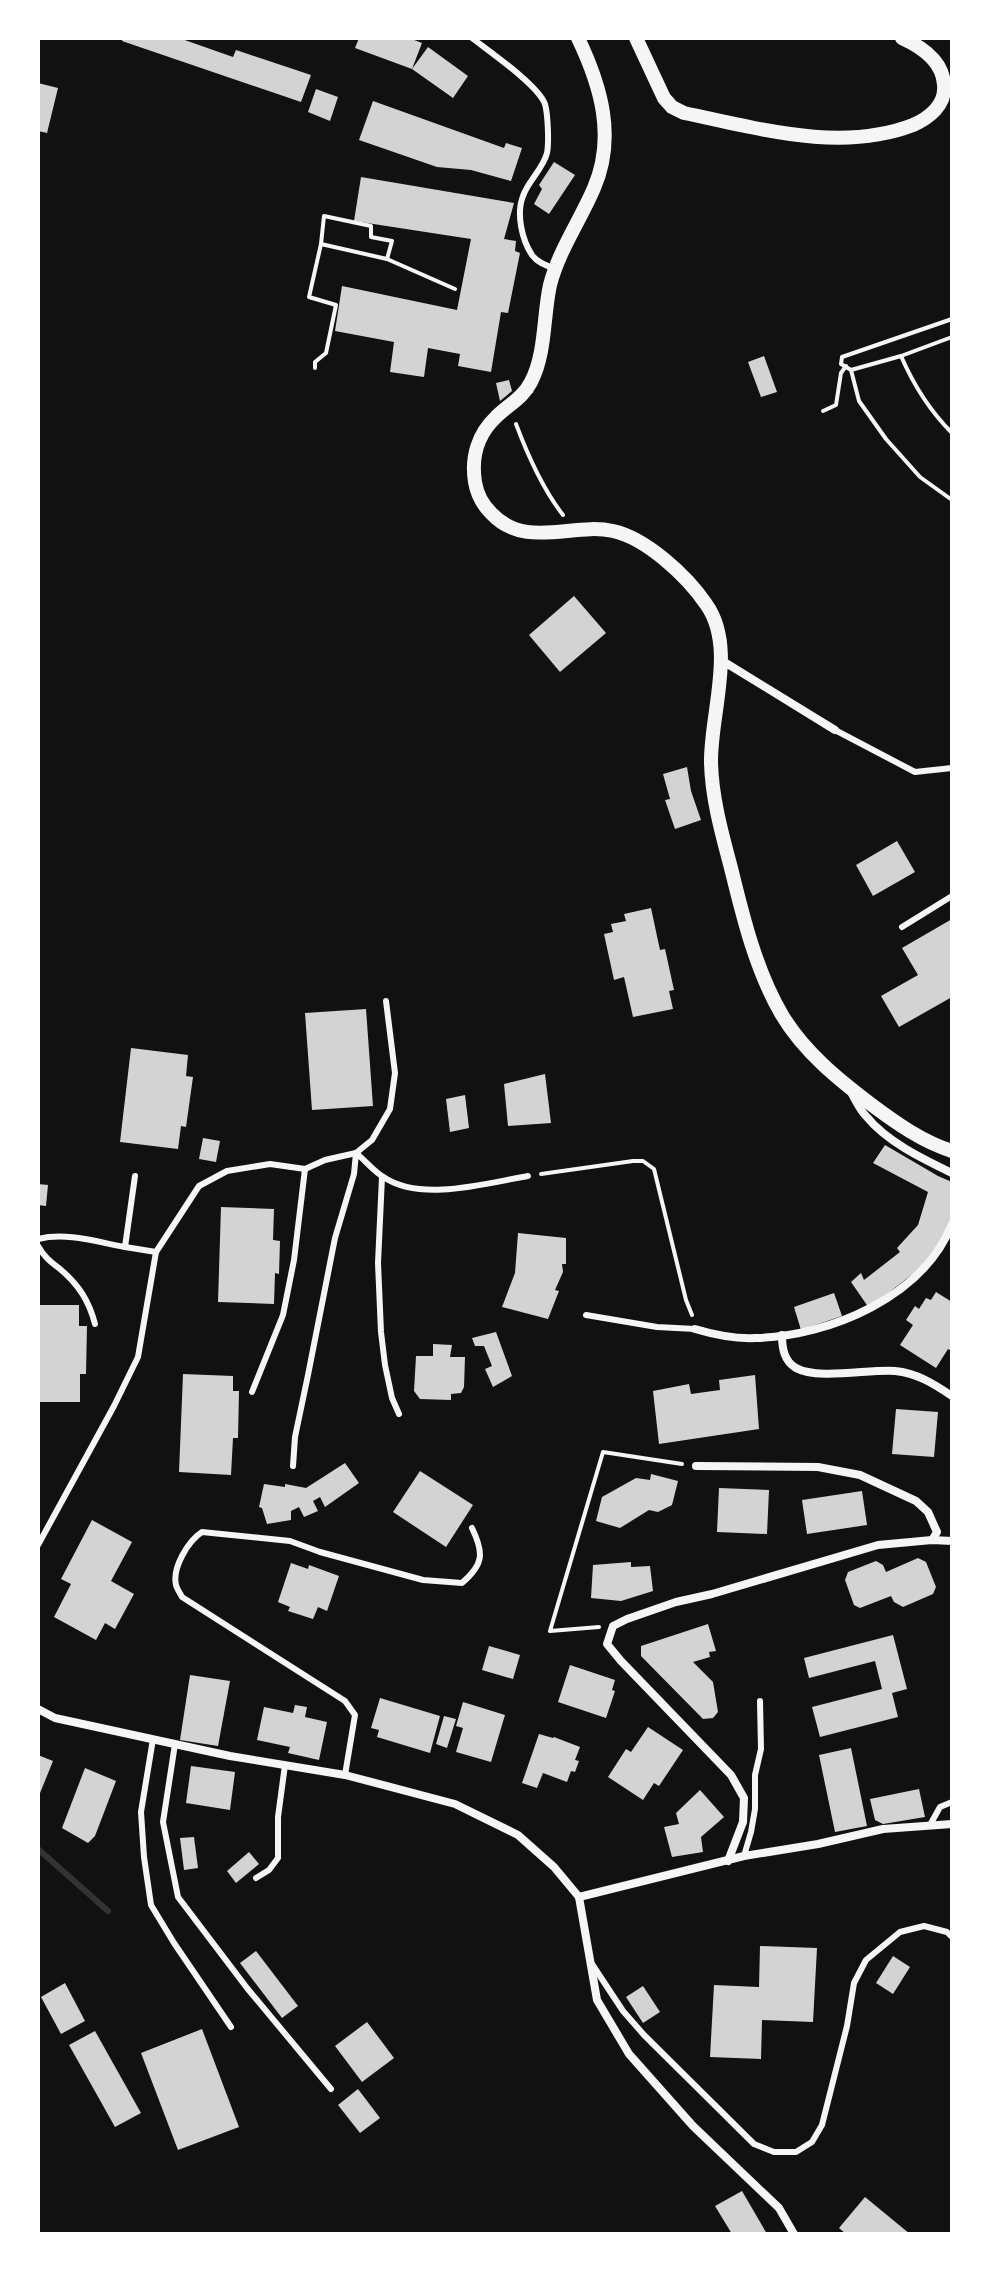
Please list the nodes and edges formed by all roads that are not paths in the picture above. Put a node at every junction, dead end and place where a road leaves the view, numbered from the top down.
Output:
1 (472, 38) edge
2 (578, 38) edge
3 (636, 38) edge
4 (902, 38) edge
5 (555, 270) junction
6 (721, 660) junction
7 (835, 730) joint
8 (952, 768) edge
9 (952, 896) edge
10 (902, 927) dead end
11 (386, 1001) dead end
12 (845, 1084) junction
13 (952, 1151) edge
14 (356, 1153) junction
15 (305, 1169) junction
16 (952, 1173) edge
17 (135, 1176) dead end
18 (528, 1176) road end
19 (382, 1177) junction
20 (952, 1224) edge
21 (38, 1239) edge
22 (38, 1246) edge
23 (125, 1247) junction
24 (156, 1252) junction
25 (586, 1315) dead end
26 (95, 1324) dead end
27 (695, 1329) joint
28 (782, 1335) junction
29 (252, 1392) dead end
30 (952, 1396) edge
31 (399, 1414) dead end
32 (293, 1466) dead end
33 (696, 1466) road end
34 (472, 1528) dead end
35 (932, 1540) junction
36 (952, 1541) edge
37 (38, 1545) edge
38 (760, 1701) dead end
39 (38, 1709) edge
40 (153, 1739) junction
41 (175, 1744) junction
42 (285, 1765) junction
43 (345, 1775) junction
44 (952, 1802) edge
45 (952, 1824) edge
46 (930, 1825) junction
47 (744, 1856) junction
48 (728, 1861) junction
49 (256, 1878) dead end
50 (579, 1897) junction
51 (952, 1937) edge
52 (590, 1961) junction
53 (231, 2027) dead end
54 (331, 2089) dead end
55 (794, 2234) edge

1 - 5 lane
2 - 5 street
3 - 4 street
5 - 6 street
6 - 7 street
6 - 12 street
7 - 8 lane
9 - 10 lane
11 - 14 lane
12 - 13 street
12 - 16 street
14 - 15 lane
14 - 19 lane
14 - 32 lane
15 - 24 lane
15 - 29 lane
17 - 23 lane
18 - 19 lane
19 - 31 lane
20 - 28 street
21 - 23 lane
22 - 26 lane
23 - 24 lane
24 - 37 lane
25 - 27 lane
27 - 28 street
28 - 30 street
33 - 35 street
34 - 43 lane
35 - 36 street
35 - 48 street
38 - 47 lane
39 - 40 street
40 - 41 street
40 - 53 lane
41 - 42 street
41 - 54 lane
42 - 43 street
42 - 49 lane
43 - 50 street
44 - 46 lane
45 - 46 street
46 - 47 street
47 - 48 street
48 - 50 street
50 - 52 street
51 - 52 lane
52 - 55 street

